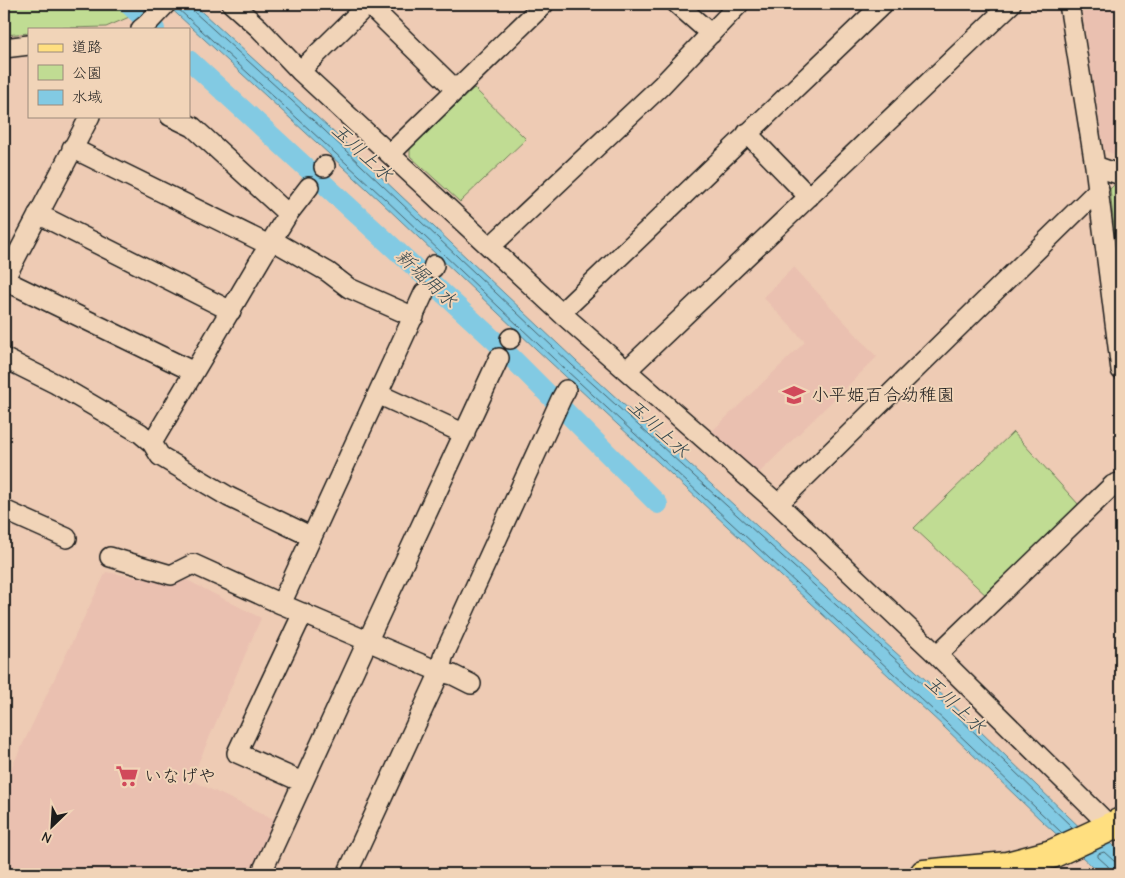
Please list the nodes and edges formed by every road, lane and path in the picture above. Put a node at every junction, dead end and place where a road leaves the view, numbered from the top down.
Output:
1 (232, 4) edge
2 (544, 4) edge
3 (677, 4) edge
4 (739, 4) edge
5 (883, 4) edge
6 (1069, 4) edge
7 (1003, 6) edge
8 (711, 34) junction
9 (28, 45) edge
10 (4, 48) edge
11 (300, 71) junction
12 (456, 90) junction
13 (89, 118) edge
14 (174, 118) edge
15 (747, 133) junction
16 (72, 148) junction
17 (390, 154) junction
18 (1095, 166) junction
19 (1121, 175) edge
20 (309, 187) dead end
21 (1099, 189) junction
22 (809, 197) junction
23 (38, 214) junction
24 (288, 214) junction
25 (271, 243) junction
26 (490, 248) junction
27 (4, 280) edge
28 (424, 293) dead end
29 (231, 311) junction
30 (561, 313) junction
31 (414, 317) junction
32 (4, 358) edge
33 (499, 358) dead end
34 (626, 370) junction
35 (1121, 370) edge
36 (194, 372) junction
37 (378, 394) junction
38 (563, 394) dead end
39 (464, 434) junction
40 (152, 444) junction
41 (1121, 482) edge
42 (778, 504) junction
43 (4, 510) edge
44 (312, 537) junction
45 (67, 538) dead end
46 (110, 557) dead end
47 (281, 604) junction
48 (302, 613) junction
49 (368, 640) junction
50 (937, 655) junction
51 (440, 672) junction
52 (471, 684) dead end
53 (302, 782) junction
54 (1112, 826) edge
55 (261, 874) edge
56 (347, 874) edge
57 (924, 874) edge

1 - 11 street
2 - 12 street
3 - 8 street
4 - 8 street
5 - 15 street
6 - 18 street
7 - 22 street
8 - 26 street
9 - 10 street
11 - 12 street
11 - 17 street
12 - 17 street
13 - 16 street
14 - 24 street
15 - 22 street
15 - 30 street
16 - 23 street
16 - 25 street
17 - 26 street
18 - 19 street
18 - 21 street
20 - 24 street
21 - 35 street
21 - 42 street
22 - 34 street
23 - 27 street
23 - 29 street
24 - 25 street
25 - 29 street
25 - 31 street
26 - 30 street
27 - 36 street
28 - 31 street
29 - 36 street
30 - 34 street
31 - 37 street
32 - 40 street
33 - 39 street
34 - 42 street
36 - 40 street
37 - 39 street
37 - 44 street
38 - 51 street
39 - 49 street
40 - 44 street
41 - 50 street
42 - 50 street
43 - 45 street
44 - 47 street
46 - 47 street
47 - 48 street
48 - 49 street
48 - 53 street
49 - 51 street
49 - 53 street
50 - 54 street
51 - 52 street
51 - 56 street
53 - 55 street
54 - 57 main road

